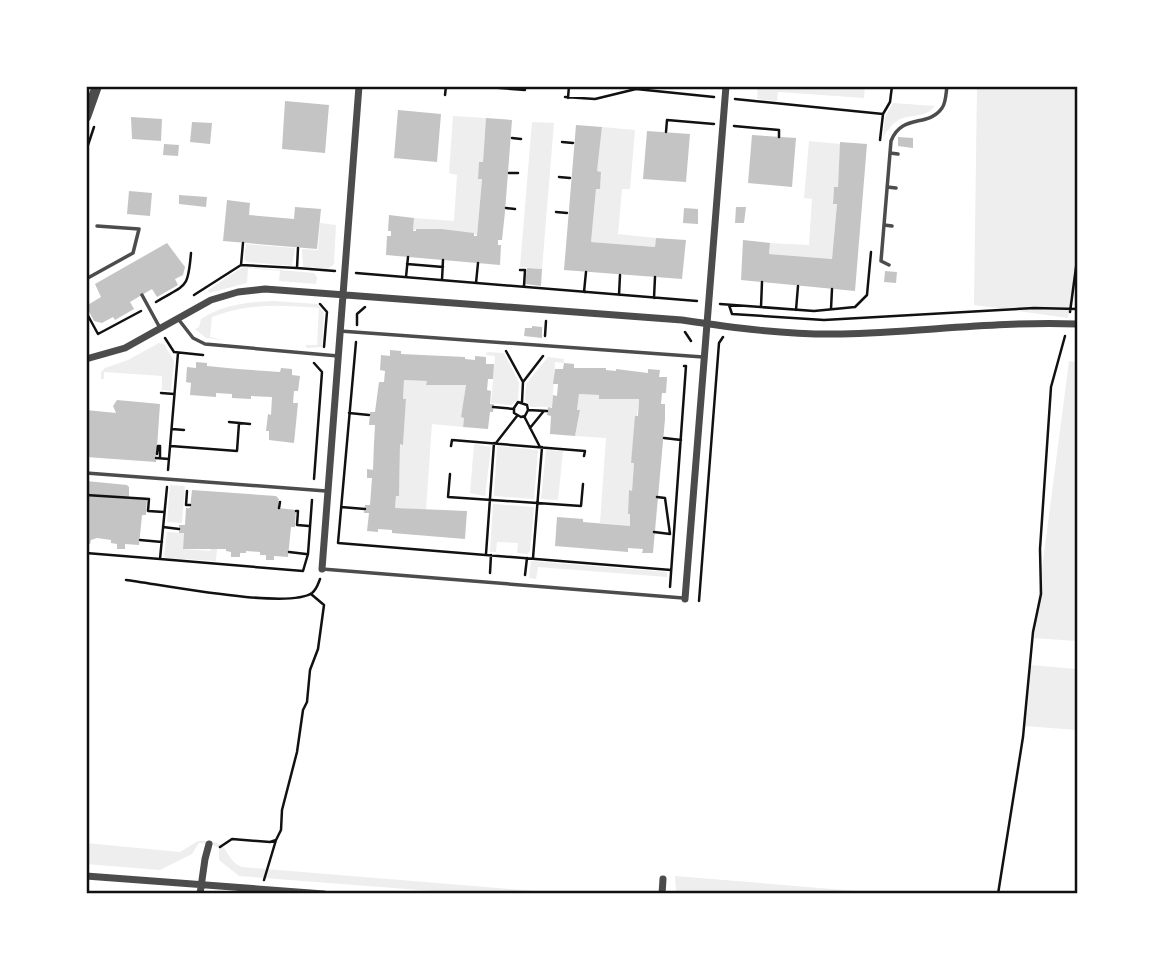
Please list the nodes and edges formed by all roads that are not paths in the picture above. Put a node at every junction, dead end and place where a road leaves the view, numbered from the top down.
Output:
1 (97, 86) edge
2 (359, 86) edge
3 (726, 86) edge
4 (947, 86) edge
5 (86, 117) edge
6 (890, 153) junction
7 (898, 154) dead end
8 (887, 187) junction
9 (896, 188) dead end
10 (884, 225) junction
11 (97, 226) dead end
12 (892, 226) dead end
13 (121, 259) junction
14 (889, 265) dead end
15 (126, 267) dead end
16 (86, 279) edge
17 (343, 293) junction
18 (142, 295) dead end
19 (178, 318) junction
20 (705, 324) junction
21 (1073, 324) edge
22 (160, 328) junction
23 (340, 331) junction
24 (338, 356) junction
25 (703, 357) junction
26 (86, 359) edge
27 (86, 473) edge
28 (328, 491) junction
29 (322, 569) joint
30 (685, 599) joint
31 (209, 844) dead end
32 (86, 876) edge
33 (663, 879) dead end
34 (201, 885) junction
35 (200, 894) edge
36 (324, 894) edge
37 (662, 894) edge

1 - 5 street
2 - 17 street
3 - 20 street
4 - 6 lane
6 - 7 lane
6 - 8 lane
8 - 9 lane
8 - 10 lane
10 - 12 lane
10 - 14 lane
11 - 13 lane
13 - 15 lane
13 - 16 lane
17 - 19 street
17 - 20 street
17 - 23 street
18 - 22 lane
19 - 22 street
19 - 24 lane
20 - 21 street
20 - 25 street
22 - 26 street
23 - 24 street
23 - 25 lane
24 - 28 street
25 - 30 street
27 - 28 lane
28 - 29 street
29 - 30 lane
31 - 34 street
32 - 34 street
33 - 37 street
34 - 35 street
34 - 36 street

